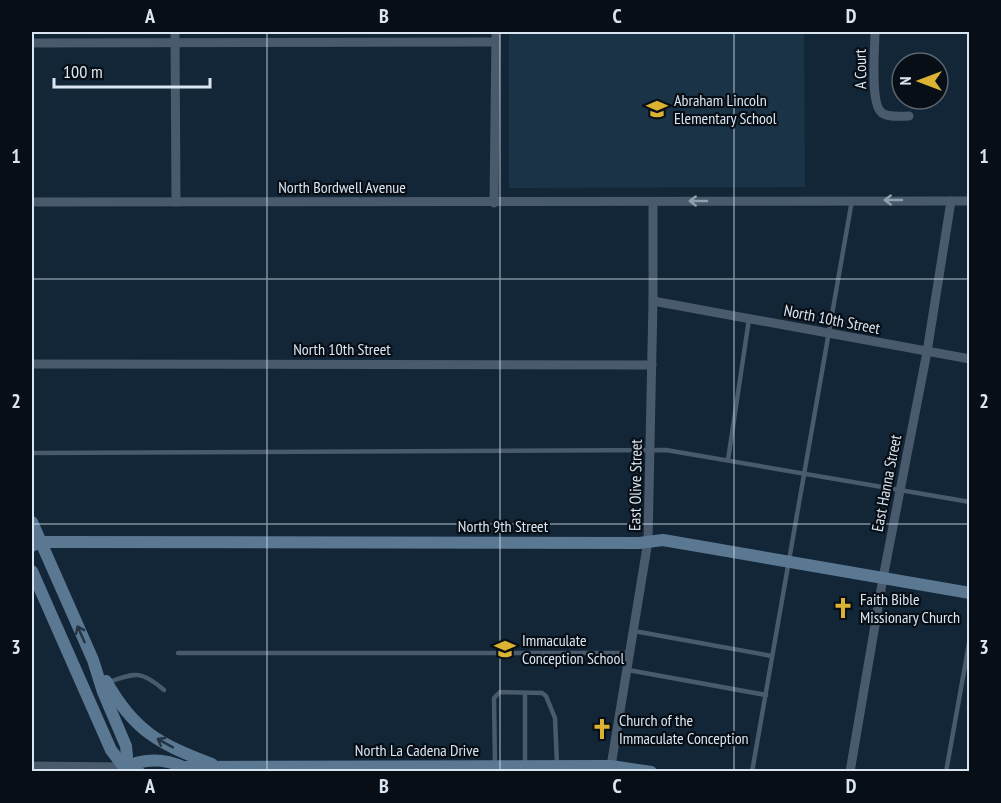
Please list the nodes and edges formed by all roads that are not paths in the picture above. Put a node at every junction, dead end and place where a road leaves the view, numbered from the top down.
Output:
1 (175, 32) edge
2 (496, 32) edge
3 (875, 32) edge
4 (175, 42) junction
5 (496, 42) junction
6 (32, 43) edge
7 (909, 116) dead end
8 (852, 200) junction
9 (951, 201) junction
10 (969, 201) edge
11 (32, 202) edge
12 (176, 202) junction
13 (653, 202) junction
14 (494, 203) junction
15 (653, 301) junction
16 (749, 319) junction
17 (829, 334) junction
18 (927, 352) junction
19 (969, 359) edge
20 (32, 364) edge
21 (652, 365) junction
22 (650, 450) junction
23 (32, 453) edge
24 (728, 460) junction
25 (805, 473) junction
26 (900, 489) junction
27 (969, 502) edge
28 (32, 522) edge
29 (648, 541) junction
30 (36, 544) edge
31 (789, 562) junction
32 (32, 571) edge
33 (883, 578) junction
34 (969, 593) edge
35 (633, 631) junction
36 (969, 638) edge
37 (178, 653) dead end
38 (630, 653) junction
39 (772, 657) junction
40 (93, 660) junction
41 (628, 670) junction
42 (107, 683) junction
43 (164, 690) dead end
44 (525, 693) junction
45 (766, 695) junction
46 (32, 766) edge
47 (218, 766) junction
48 (495, 766) junction
49 (525, 766) junction
50 (557, 766) junction
51 (128, 769) edge
52 (179, 769) edge
53 (611, 769) edge
54 (139, 771) edge
55 (651, 771) edge
56 (752, 771) edge
57 (850, 771) edge
58 (946, 771) edge

1 - 4 street
2 - 5 street
3 - 7 street, A Court
4 - 5 street
4 - 6 street
4 - 12 street
5 - 14 street
9 -> 8 street, North Bordwell Avenue
8 -> 13 street, North Bordwell Avenue
8 - 17 lane
9 - 10 street, North Bordwell Avenue
9 - 18 street, East Hanna Street
11 - 12 street, North Bordwell Avenue
12 - 14 street, North Bordwell Avenue
13 - 14 street, North Bordwell Avenue
13 - 15 street, East Olive Street
15 - 16 street, North 10th Street
15 - 21 street, East Olive Street
16 - 17 street, North 10th Street
16 - 24 lane
17 - 18 street, North 10th Street
17 - 25 lane
18 - 19 street, North 10th Street
18 - 26 street, East Hanna Street
20 - 21 street, North 10th Street
21 - 22 street, East Olive Street
22 - 23 lane
22 - 24 lane
22 - 29 street, East Olive Street
24 - 25 lane
25 - 26 lane
25 - 31 lane
26 - 27 lane
26 - 33 street, East Hanna Street
28 - 30 main road
29 - 30 main road, North 9th Street
29 - 31 main road, North 9th Street
29 - 35 street, East Olive Street
40 -> 30 main road
31 - 33 main road, North 9th Street
31 - 39 lane
32 - 51 main road
33 - 34 main road, North 9th Street
33 - 57 street, East Hanna Street
35 - 38 street, East Olive Street
35 - 39 lane
36 - 58 lane
37 - 38 lane
38 - 41 street, East Olive Street
39 - 45 lane
40 - 42 main road
40 - 51 main road
41 - 45 lane
41 - 53 street, East Olive Street
42 - 43 lane
47 -> 42 main road
44 - 48 lane
44 - 49 lane
44 - 50 lane
45 - 56 lane
46 - 51 street
47 - 48 main road, North La Cadena Drive
47 - 52 main road, North La Cadena Drive
48 - 49 main road, North La Cadena Drive
49 - 50 main road, North La Cadena Drive
50 - 53 main road, North La Cadena Drive
51 - 52 main road, North La Cadena Drive
51 - 54 main road
53 - 55 main road, North La Cadena Drive

